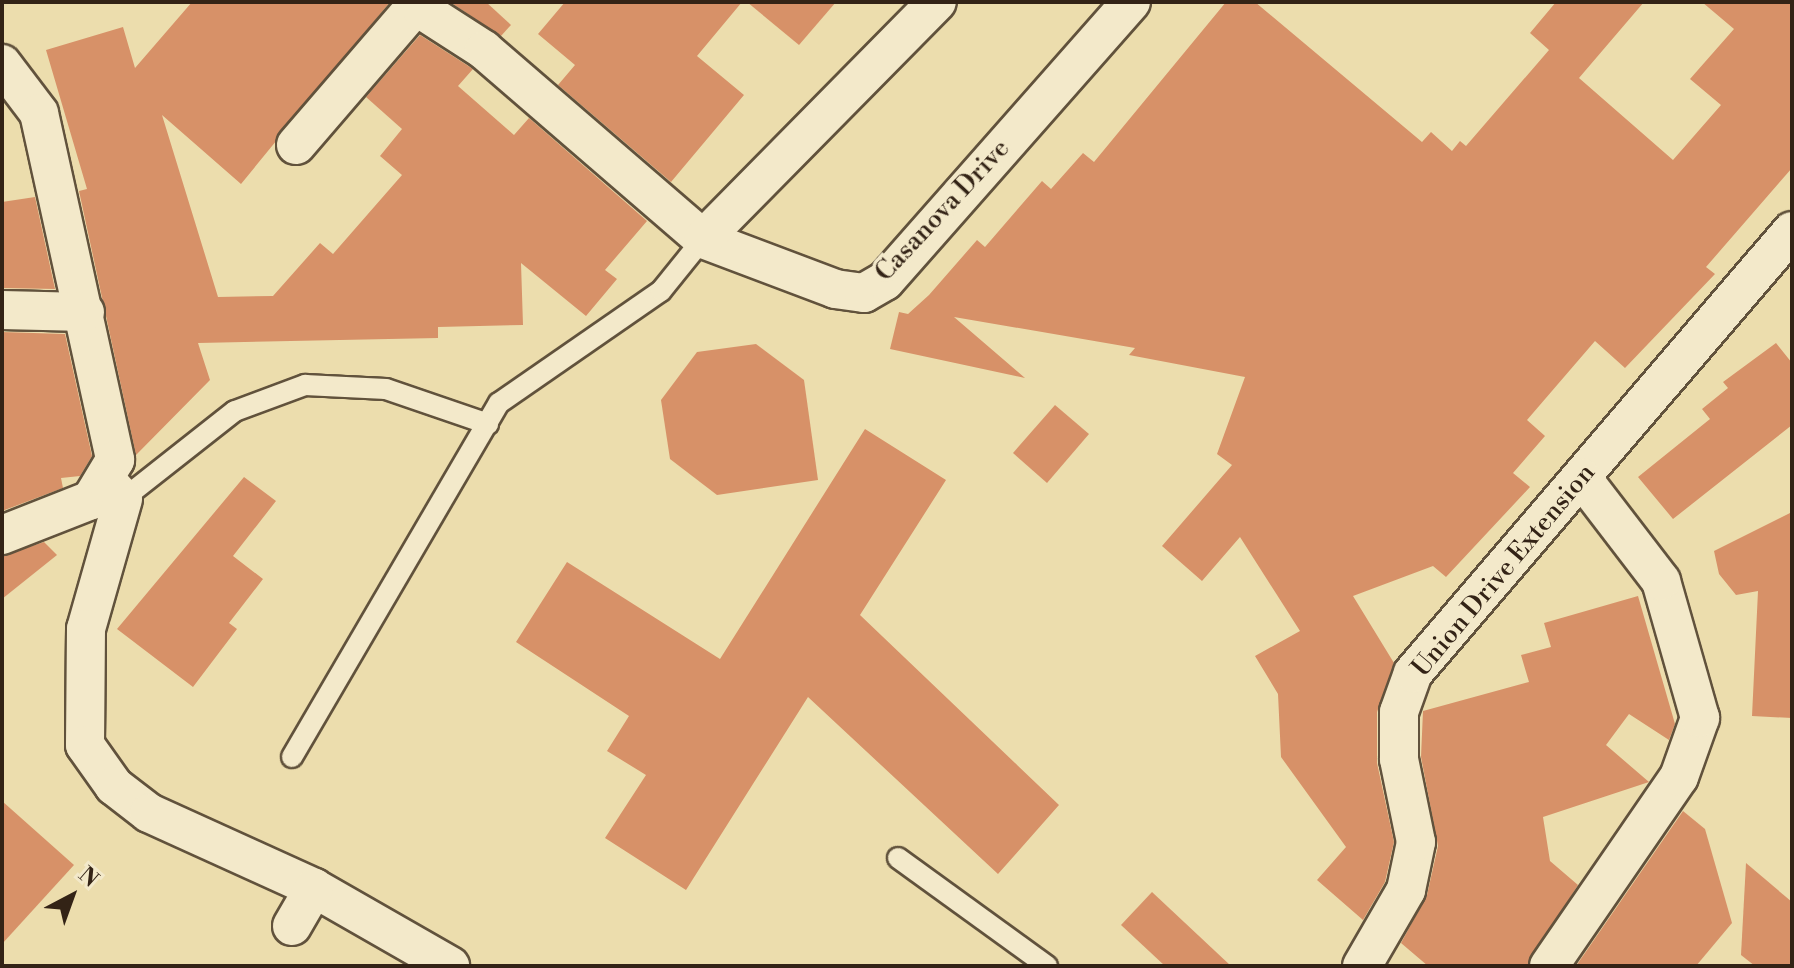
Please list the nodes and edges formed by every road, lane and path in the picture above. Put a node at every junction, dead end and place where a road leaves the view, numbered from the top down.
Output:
1 (937, 2) edge
2 (1131, 2) edge
3 (2, 64) edge
4 (296, 145) dead end
5 (1792, 231) edge
6 (703, 239) junction
7 (2, 310) edge
8 (85, 312) junction
9 (488, 424) junction
10 (1582, 478) junction
11 (114, 489) junction
12 (2, 535) edge
13 (292, 757) dead end
14 (898, 858) dead end
15 (314, 888) junction
16 (292, 926) dead end
17 (450, 966) edge
18 (1047, 966) edge
19 (1362, 966) edge
20 (1549, 966) edge

1 - 6 street
2 - 6 street, Casanova Drive
3 - 8 street
4 - 6 street
5 - 10 street, Union Drive Extension
6 - 9 lane
7 - 8 street
8 - 11 street
9 - 11 lane
9 - 13 lane
10 - 19 street, Union Drive Extension
10 - 20 street
11 - 12 street
11 - 15 street
14 - 18 lane
15 - 16 street
15 - 17 street

